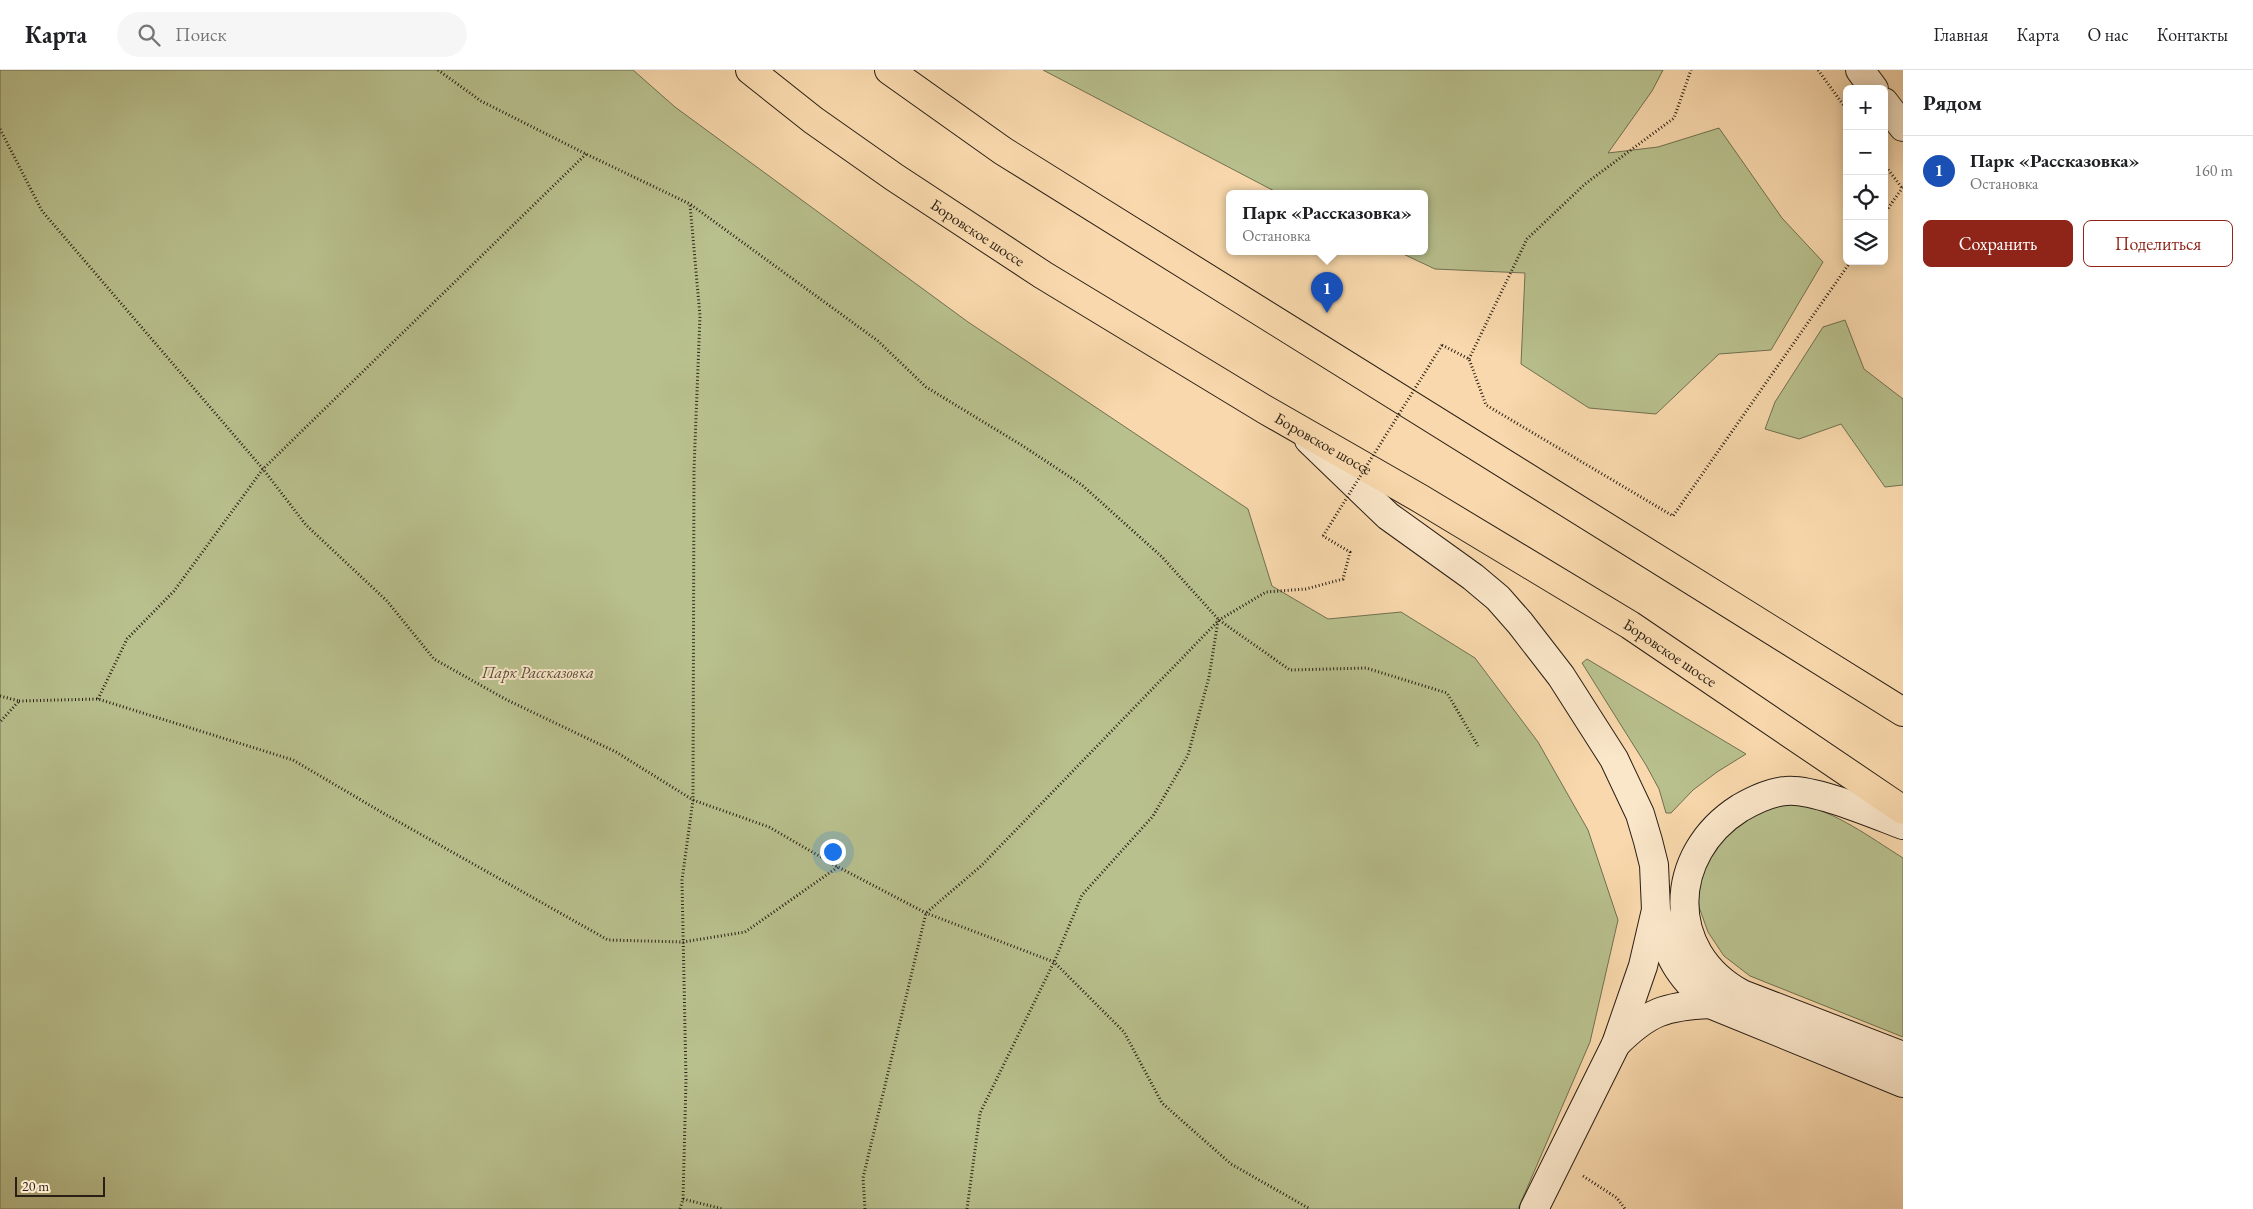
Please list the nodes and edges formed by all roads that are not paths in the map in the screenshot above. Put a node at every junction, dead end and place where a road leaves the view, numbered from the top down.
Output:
1 (750, 70) edge
2 (889, 70) edge
3 (1860, 70) edge
4 (1871, 85) edge
5 (1888, 107) edge
6 (1903, 127) edge
7 (1301, 432) junction
8 (1903, 712) edge
9 (1903, 810) edge
10 (1903, 825) edge
11 (1656, 910) junction
12 (1710, 1004) junction
13 (1616, 1044) junction
14 (1903, 1056) edge
15 (1903, 1083) edge
16 (1534, 1209) edge

1 - 7 main road, Боровское шоссе
2 - 8 main road
3 - 4 street
5 - 6 street
7 - 9 main road, Боровское шоссе
7 - 11 street
10 - 14 street
11 - 12 street
11 - 13 street
12 - 13 street
12 - 15 street
13 - 16 street

